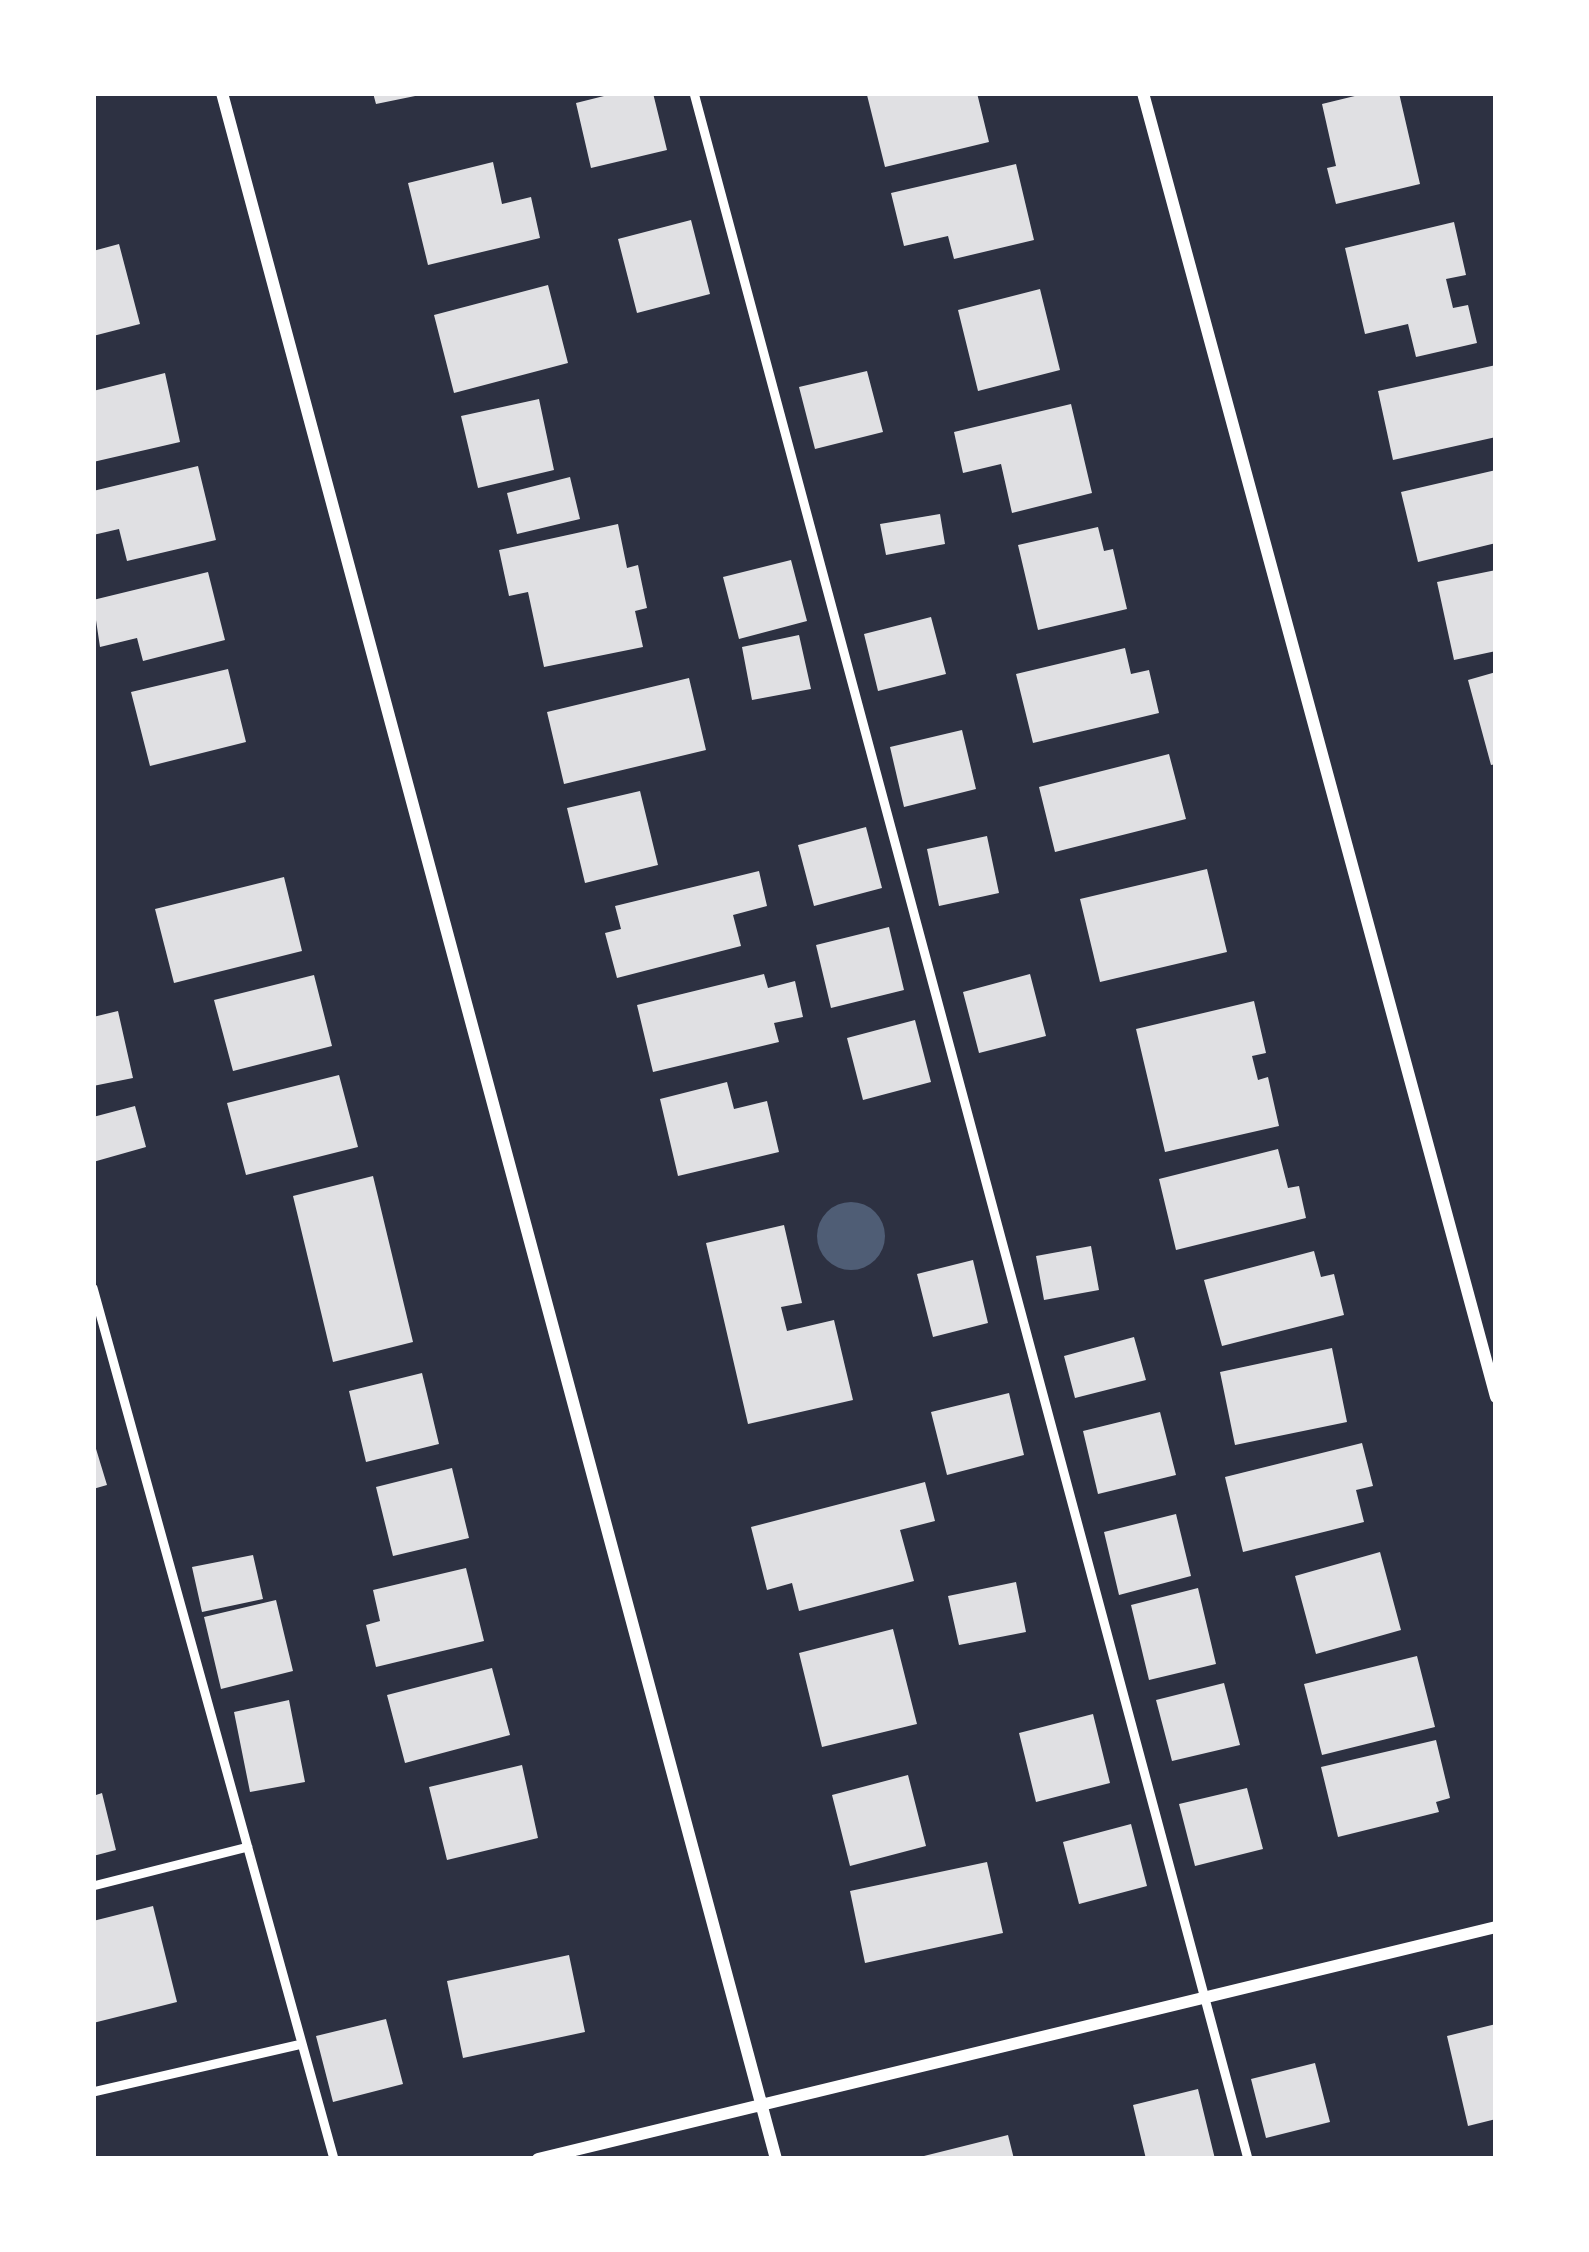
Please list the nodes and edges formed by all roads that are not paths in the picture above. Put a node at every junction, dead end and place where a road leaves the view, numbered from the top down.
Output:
1 (222, 93) edge
2 (694, 93) edge
3 (1144, 93) edge
4 (93, 1288) edge
5 (1496, 1397) edge
6 (248, 1847) junction
7 (93, 1886) edge
8 (1496, 1927) edge
9 (1204, 1997) junction
10 (302, 2044) junction
11 (93, 2092) edge
12 (762, 2105) junction
13 (334, 2159) edge
14 (538, 2159) edge
15 (776, 2159) edge
16 (1248, 2159) edge

1 - 12 street
2 - 9 lane
3 - 5 street
4 - 6 lane
6 - 7 lane
6 - 10 lane
8 - 9 street
9 - 12 street
9 - 16 lane
10 - 11 lane
10 - 13 lane
12 - 14 street
12 - 15 street

